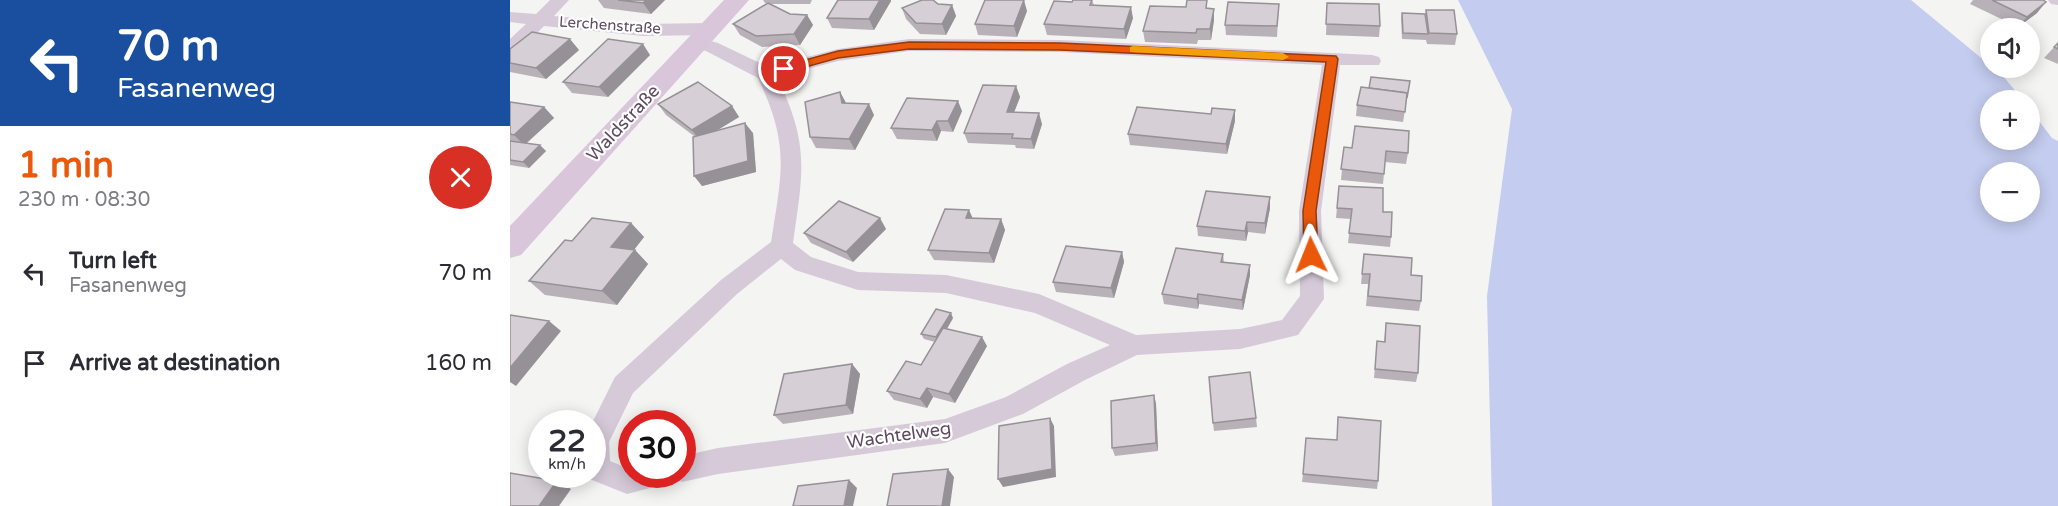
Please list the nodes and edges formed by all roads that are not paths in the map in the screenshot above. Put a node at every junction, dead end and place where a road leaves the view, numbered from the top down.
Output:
1 (560, 0) edge
2 (737, 0) edge
3 (510, 16) edge
4 (540, 21) junction
5 (704, 36) junction
6 (510, 50) edge
7 (1332, 59) junction
8 (1372, 61) dead end
9 (766, 74) junction
10 (510, 246) edge
11 (781, 246) junction
12 (1135, 345) junction
13 (696, 466) edge
14 (618, 478) edge

1 - 4 street
2 - 5 street, Waldstraße
3 - 4 street, Lerchenstraße
4 - 5 street, Lerchenstraße
4 - 6 street
5 - 9 street
5 - 10 street, Waldstraße
7 - 8 street
7 - 9 street
7 - 12 street, Wachtelweg
9 - 11 street
11 - 12 street, Wachtelweg
11 - 14 street
12 - 13 street, Wachtelweg

